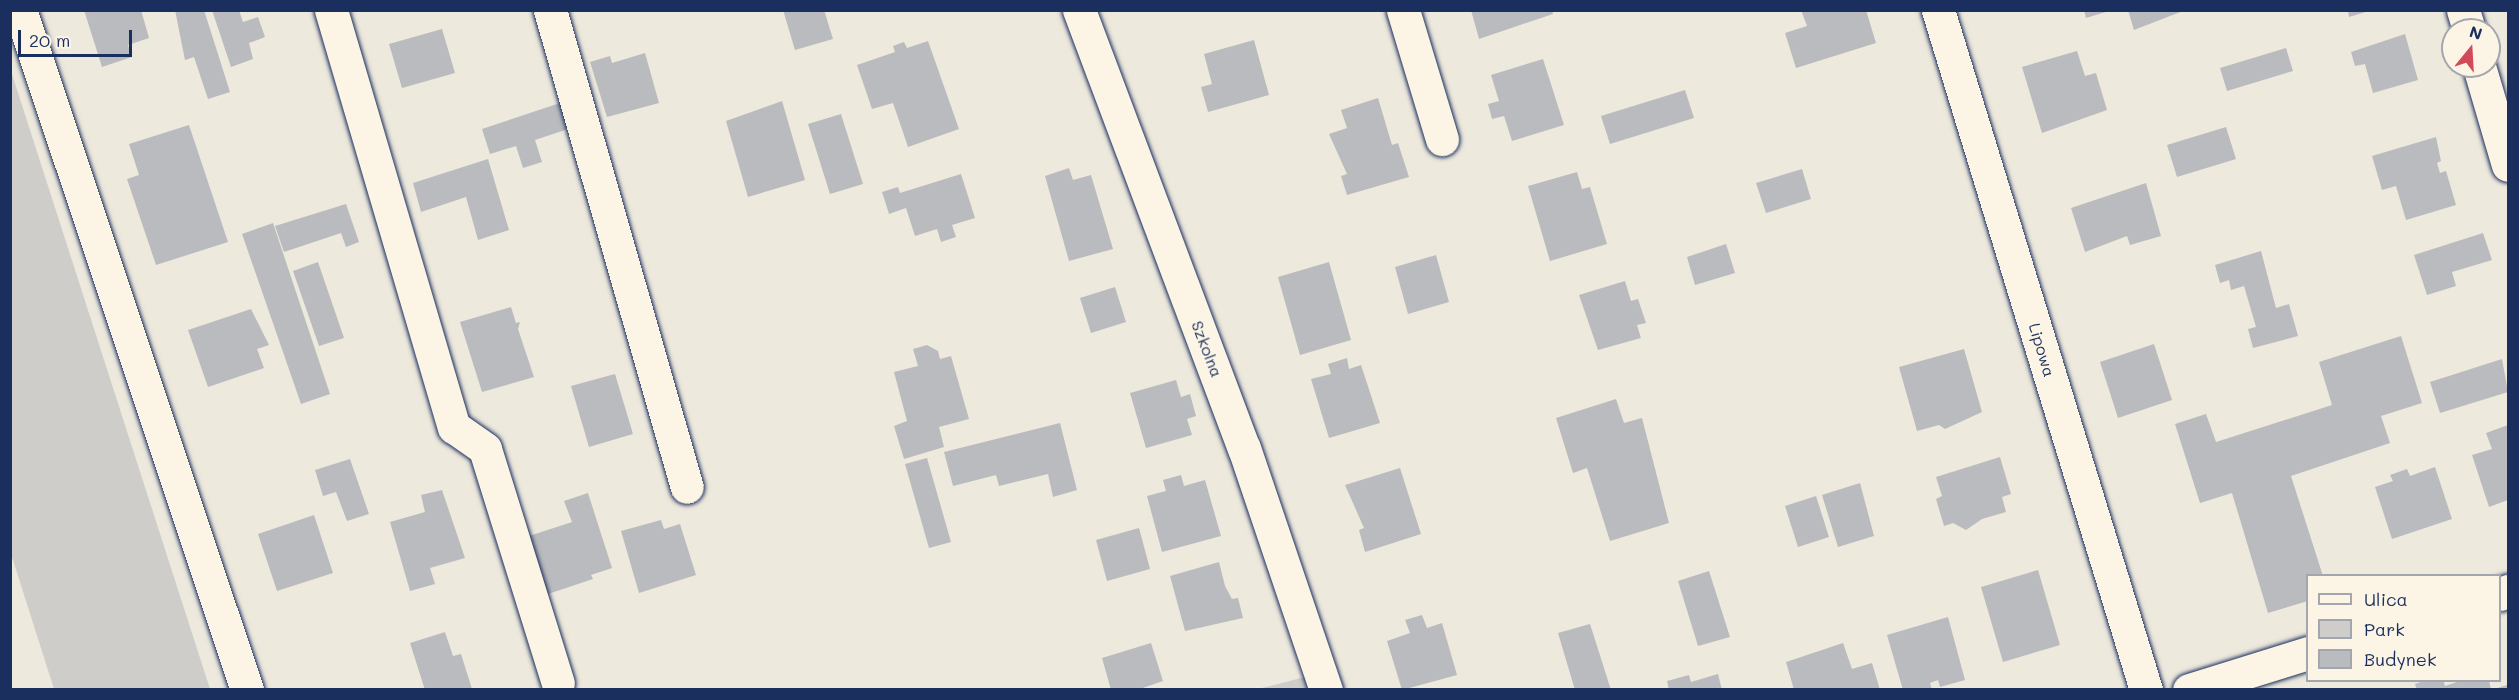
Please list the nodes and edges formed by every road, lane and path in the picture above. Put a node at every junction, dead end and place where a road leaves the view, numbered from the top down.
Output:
1 (20, 10) edge
2 (331, 10) edge
3 (550, 10) edge
4 (1079, 10) edge
5 (1403, 10) edge
6 (1938, 10) edge
7 (2483, 78) edge
8 (1442, 139) dead end
9 (2508, 165) edge
10 (687, 487) dead end
11 (2306, 653) edge
12 (558, 683) dead end
13 (247, 690) edge
14 (1326, 690) edge
15 (2146, 690) edge
16 (2189, 690) edge

1 - 13 street
2 - 12 street
3 - 10 street
4 - 14 street, Szkolna
5 - 8 street
6 - 15 street, Lipowa
7 - 9 street
11 - 16 street

